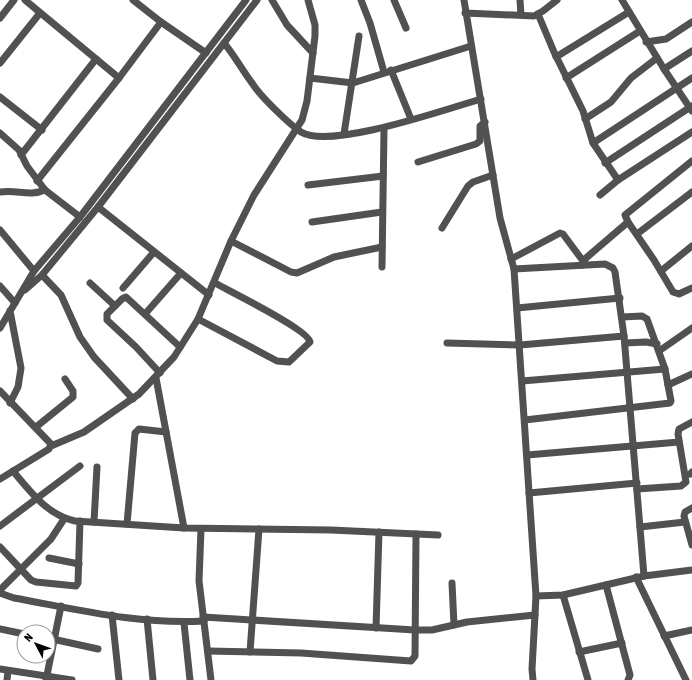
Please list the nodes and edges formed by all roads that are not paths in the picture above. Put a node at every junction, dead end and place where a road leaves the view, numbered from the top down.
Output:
1 (14, 0) edge
2 (25, 0) edge
3 (133, 0) edge
4 (246, 0) edge
5 (257, 0) edge
6 (272, 0) edge
7 (308, 0) edge
8 (361, 0) edge
9 (394, 0) edge
10 (464, 0) edge
11 (520, 0) edge
12 (558, 0) edge
13 (622, 0) edge
14 (629, 12) junction
15 (40, 13) junction
16 (465, 13) junction
17 (538, 14) junction
18 (521, 15) junction
19 (0, 18) edge
20 (161, 22) junction
21 (692, 22) edge
22 (406, 28) dead end
23 (640, 31) junction
24 (359, 36) dead end
25 (646, 42) junction
26 (224, 43) junction
27 (471, 46) junction
28 (692, 51) edge
29 (206, 52) junction
30 (313, 53) junction
31 (556, 57) junction
32 (657, 58) junction
33 (96, 59) junction
34 (0, 63) edge
35 (664, 69) junction
36 (388, 71) junction
37 (119, 78) junction
38 (310, 78) junction
39 (566, 78) junction
40 (692, 78) edge
41 (353, 83) junction
42 (676, 88) junction
43 (0, 96) edge
44 (481, 99) junction
45 (691, 108) edge
46 (411, 119) junction
47 (585, 119) junction
48 (485, 122) junction
49 (296, 128) junction
50 (384, 128) junction
51 (42, 130) junction
52 (692, 132) edge
53 (0, 133) edge
54 (344, 134) junction
55 (593, 143) junction
56 (21, 155) junction
57 (692, 161) edge
58 (418, 162) dead end
59 (605, 163) junction
60 (494, 175) junction
61 (383, 176) junction
62 (618, 180) junction
63 (37, 181) junction
64 (308, 185) dead end
65 (45, 190) junction
66 (0, 192) edge
67 (692, 192) edge
68 (600, 195) dead end
69 (98, 206) junction
70 (382, 212) junction
71 (80, 217) junction
72 (312, 222) dead end
73 (628, 222) junction
74 (442, 228) dead end
75 (0, 230) edge
76 (637, 234) junction
77 (231, 241) junction
78 (692, 246) edge
79 (382, 247) junction
80 (154, 252) junction
81 (511, 259) junction
82 (582, 263) junction
83 (382, 267) dead end
84 (514, 269) junction
85 (661, 271) junction
86 (34, 272) junction
87 (181, 273) junction
88 (42, 276) junction
89 (90, 283) dead end
90 (215, 283) junction
91 (0, 286) edge
92 (122, 288) dead end
93 (692, 288) edge
94 (20, 294) junction
95 (209, 295) junction
96 (620, 298) junction
97 (15, 303) junction
98 (115, 306) junction
99 (517, 308) junction
100 (10, 311) junction
101 (145, 314) junction
102 (622, 317) junction
103 (198, 320) junction
104 (0, 328) edge
105 (692, 328) edge
106 (625, 340) junction
107 (447, 343) dead end
108 (657, 344) junction
109 (520, 345) junction
110 (180, 347) junction
111 (659, 351) junction
112 (665, 369) junction
113 (627, 372) junction
114 (692, 374) edge
115 (158, 376) junction
116 (65, 379) dead end
117 (522, 381) junction
118 (668, 385) junction
119 (0, 390) edge
120 (133, 399) junction
121 (10, 403) junction
122 (630, 408) junction
123 (525, 420) junction
124 (692, 422) edge
125 (36, 427) junction
126 (166, 432) junction
127 (679, 442) junction
128 (634, 445) junction
129 (51, 446) junction
130 (527, 455) junction
131 (80, 466) dead end
132 (97, 466) dead end
133 (13, 471) junction
134 (0, 479) edge
135 (637, 486) junction
136 (529, 493) junction
137 (36, 498) junction
138 (692, 508) edge
139 (64, 519) junction
140 (80, 521) junction
141 (94, 522) junction
142 (685, 522) junction
143 (127, 524) junction
144 (0, 526) edge
145 (640, 526) junction
146 (184, 528) junction
147 (201, 529) junction
148 (259, 529) junction
149 (379, 532) junction
150 (416, 534) junction
151 (438, 535) dead end
152 (692, 544) edge
153 (0, 547) edge
154 (49, 558) dead end
155 (79, 564) junction
156 (20, 570) junction
157 (692, 570) edge
158 (644, 576) junction
159 (636, 577) junction
160 (452, 583) dead end
161 (606, 585) junction
162 (0, 592) edge
163 (563, 595) junction
164 (536, 596) junction
165 (61, 606) junction
166 (535, 615) junction
167 (112, 616) junction
168 (147, 619) junction
169 (203, 619) junction
170 (251, 620) junction
171 (184, 623) junction
172 (56, 624) edge
173 (454, 625) junction
174 (376, 628) junction
175 (0, 629) edge
176 (415, 630) junction
177 (692, 630) edge
178 (16, 632) edge
179 (664, 636) junction
180 (56, 640) edge
181 (622, 643) junction
182 (98, 649) dead end
183 (208, 651) junction
184 (250, 652) junction
185 (579, 652) junction
186 (48, 664) edge
187 (0, 669) edge
188 (8, 671) junction
189 (47, 678) edge
190 (7, 680) edge
191 (72, 680) edge
192 (119, 680) edge
193 (153, 680) edge
194 (190, 680) edge
195 (211, 680) edge
196 (533, 680) edge
197 (588, 680) edge
198 (628, 680) edge
199 (686, 680) edge

1 - 19 street
2 - 15 street
3 - 20 street
4 - 29 street
5 - 26 street
6 - 30 street
7 - 30 street
8 - 36 street
9 - 22 street
10 - 16 street
11 - 18 street
12 - 17 street
13 - 14 street
14 - 23 street
14 - 31 street
15 - 33 street
15 - 34 street
16 - 18 street
16 - 27 street
17 - 18 street
17 - 31 street
20 - 29 street
20 - 37 street
21 - 25 street
23 - 25 street
23 - 39 street
24 - 41 street
25 - 32 street
26 - 49 street
26 - 69 street
27 - 36 street
27 - 44 street
28 - 35 street
29 - 71 street
30 - 38 street
31 - 39 street
32 - 35 street
32 - 47 street
33 - 37 street
33 - 51 street
35 - 42 street
36 - 41 street
36 - 46 street
37 - 63 street
38 - 41 street
38 - 49 street
39 - 47 street
40 - 42 street
41 - 54 street
42 - 45 street
42 - 55 street
43 - 51 street
44 - 46 street
44 - 48 street
45 - 59 street
46 - 50 street
47 - 55 street
48 - 58 street
48 - 60 street
49 - 54 street
49 - 77 street
50 - 54 street
50 - 61 street
51 - 56 street
52 - 62 street
53 - 56 street
55 - 59 street
56 - 63 street
57 - 73 street
59 - 62 street
60 - 74 street
60 - 81 street
61 - 64 street
61 - 70 street
62 - 68 street
63 - 65 street
65 - 66 street
65 - 71 street
67 - 76 street
69 - 80 street
69 - 88 street
70 - 72 street
70 - 79 street
71 - 86 street
73 - 76 street
73 - 82 street
75 - 86 street
76 - 85 street
77 - 79 street
77 - 90 street
78 - 85 street
79 - 83 street
80 - 87 street
80 - 92 street
81 - 82 street
81 - 84 street
82 - 84 street
82 - 96 street
84 - 99 street
85 - 93 street
86 - 94 street
87 - 95 street
87 - 101 street
88 - 94 street
88 - 120 street
89 - 98 street
90 - 95 street
90 - 103 street
91 - 97 street
94 - 97 street
95 - 103 street
96 - 99 street
96 - 102 street
97 - 100 street
98 - 101 street
98 - 115 street
99 - 109 street
100 - 104 street
100 - 121 street
101 - 110 street
102 - 106 street
102 - 108 street
103 - 110 street
105 - 111 street
106 - 108 street
106 - 109 street
106 - 113 street
107 - 109 street
108 - 111 street
109 - 117 street
110 - 115 street
111 - 112 street
112 - 113 street
112 - 118 street
113 - 117 street
113 - 122 street
114 - 118 street
115 - 120 street
115 - 126 street
116 - 125 street
117 - 123 street
118 - 122 street
119 - 121 street
120 - 129 street
121 - 125 street
122 - 123 street
122 - 128 street
123 - 130 street
124 - 127 street
125 - 129 street
126 - 143 street
126 - 146 street
127 - 128 street
127 - 135 street
128 - 130 street
128 - 135 street
129 - 133 street
130 - 136 street
131 - 137 street
132 - 141 street
133 - 134 street
133 - 137 street
135 - 136 street
135 - 145 street
136 - 164 street
137 - 139 street
137 - 144 street
138 - 142 street
139 - 140 street
139 - 156 street
140 - 141 street
140 - 155 street
141 - 143 street
142 - 145 street
142 - 152 street
143 - 146 street
145 - 158 street
146 - 147 street
147 - 148 street
147 - 169 street
148 - 149 street
148 - 170 street
149 - 150 street
149 - 174 street
150 - 151 street
150 - 176 street
153 - 156 street
154 - 155 street
155 - 156 street
156 - 162 street
157 - 158 street
158 - 159 street
159 - 161 street
159 - 179 street
160 - 173 street
161 - 163 street
161 - 181 street
162 - 165 street
163 - 164 street
163 - 185 street
164 - 166 street
165 - 167 street
165 - 172 street
166 - 173 street
166 - 196 street
167 - 168 street
167 - 192 street
168 - 171 street
168 - 193 street
169 - 170 street
169 - 171 street
169 - 183 street
170 - 174 street
170 - 184 street
171 - 194 street
173 - 176 street
174 - 176 street
175 - 178 street
176 - 184 street
177 - 179 street
179 - 199 street
180 - 182 street
181 - 185 street
181 - 198 street
183 - 184 street
183 - 195 street
185 - 197 street
186 - 189 street
187 - 188 street
188 - 189 street
188 - 190 street
189 - 191 street

